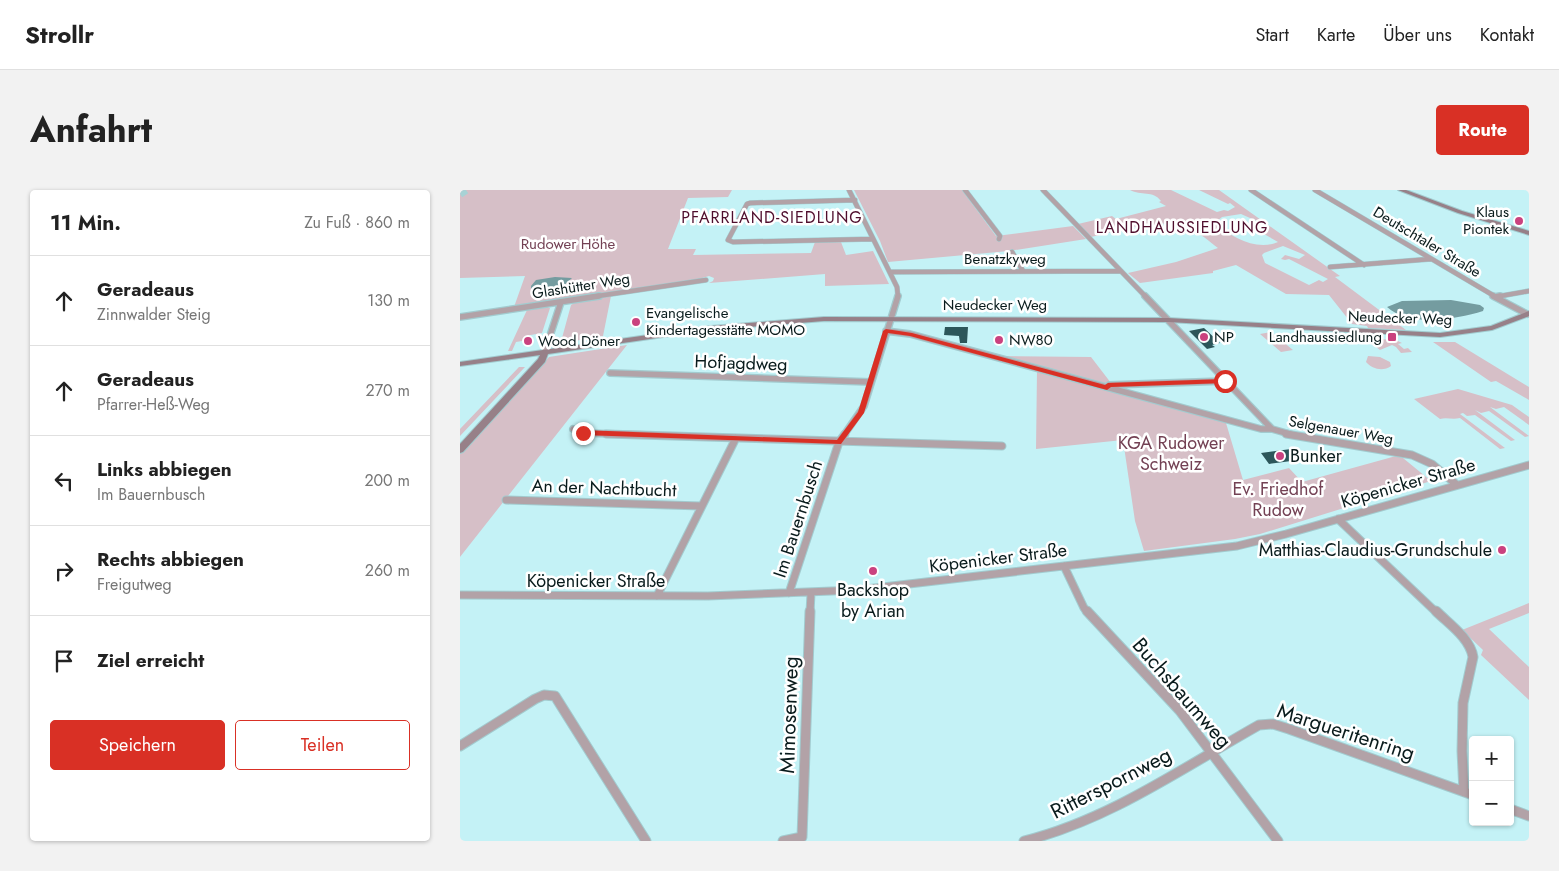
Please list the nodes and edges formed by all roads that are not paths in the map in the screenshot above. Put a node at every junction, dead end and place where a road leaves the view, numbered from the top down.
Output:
1 (850, 190) edge
2 (965, 190) edge
3 (1043, 190) edge
4 (1252, 190) edge
5 (1330, 190) edge
6 (1401, 190) edge
7 (1407, 190) edge
8 (1317, 191) edge
9 (855, 200) junction
10 (1461, 211) junction
11 (1528, 231) edge
12 (873, 239) junction
13 (999, 239) dead end
14 (1012, 252) dead end
15 (1432, 259) junction
16 (1364, 265) junction
17 (1330, 267) dead end
18 (1023, 271) junction
19 (1121, 271) junction
20 (890, 272) junction
21 (706, 280) dead end
22 (1529, 291) edge
23 (1495, 297) junction
24 (561, 302) junction
25 (1528, 314) edge
26 (460, 317) edge
27 (890, 318) junction
28 (1168, 320) junction
29 (886, 331) junction
30 (545, 351) junction
31 (460, 364) edge
32 (610, 373) dead end
33 (1225, 381) junction
34 (871, 382) junction
35 (1107, 388) junction
36 (574, 428) dead end
37 (1272, 429) junction
38 (736, 438) junction
39 (839, 442) junction
40 (1002, 446) dead end
41 (460, 450) edge
42 (1529, 465) edge
43 (1457, 485) junction
44 (506, 500) dead end
45 (701, 506) junction
46 (1338, 519) junction
47 (1064, 566) junction
48 (789, 593) junction
49 (811, 593) junction
50 (460, 595) edge
51 (657, 596) junction
52 (460, 746) edge
53 (1211, 751) junction
54 (1468, 793) edge
55 (1514, 810) edge
56 (1529, 816) edge
57 (646, 841) edge
58 (783, 841) edge
59 (1024, 841) edge
60 (1278, 841) edge

1 - 9 street, Im Bauernbusch
2 - 13 street
3 - 19 street, Selgenauer Weg
4 - 16 street
5 - 8 street
6 - 10 street
7 - 10 street
8 - 15 street, Deutschtaler Straße
9 - 12 street, Im Bauernbusch
9 - 12 street
10 - 11 street
12 - 20 street, Im Bauernbusch
14 - 18 street
15 - 16 street
15 - 23 street, Deutschtaler Straße
16 - 17 street
18 - 19 street, Benatzkyweg
18 - 20 street, Benatzkyweg
19 - 28 street, Selgenauer Weg
20 - 27 street, Im Bauernbusch
21 - 24 street, Glashütter Weg
22 - 23 street
23 - 25 street, Deutschtaler Straße
24 - 26 street, Glashütter Weg
24 - 30 street
25 - 28 street, Neudecker Weg
27 - 28 street, Neudecker Weg
27 - 29 street, Im Bauernbusch
27 - 30 street, Neudecker Weg
28 - 33 street, Selgenauer Weg
29 - 34 street, Im Bauernbusch
29 - 35 street
30 - 31 street, Neudecker Weg
30 - 41 street
32 - 34 street, Hofjagdweg
33 - 35 street
33 - 37 street, Selgenauer Weg
34 - 39 street, Im Bauernbusch
35 - 37 street
36 - 38 street
37 - 43 street, Selgenauer Weg
38 - 39 street
38 - 45 street
39 - 40 street
39 - 48 street, Im Bauernbusch
42 - 43 street, Köpenicker Straße
43 - 46 street, Köpenicker Straße
44 - 45 street, An der Nachtbucht
45 - 51 street
46 - 47 street, Köpenicker Straße
46 - 54 street
47 - 49 street, Köpenicker Straße
47 - 53 street, Buchsbaumweg
48 - 49 street, Köpenicker Straße
48 - 51 street, Köpenicker Straße
49 - 58 street, Mimosenweg
50 - 51 street, Köpenicker Straße
52 - 57 street
53 - 54 street, Margueritenring
53 - 59 street, Ritterspornweg
53 - 60 street, Buchsbaumweg
55 - 56 street

